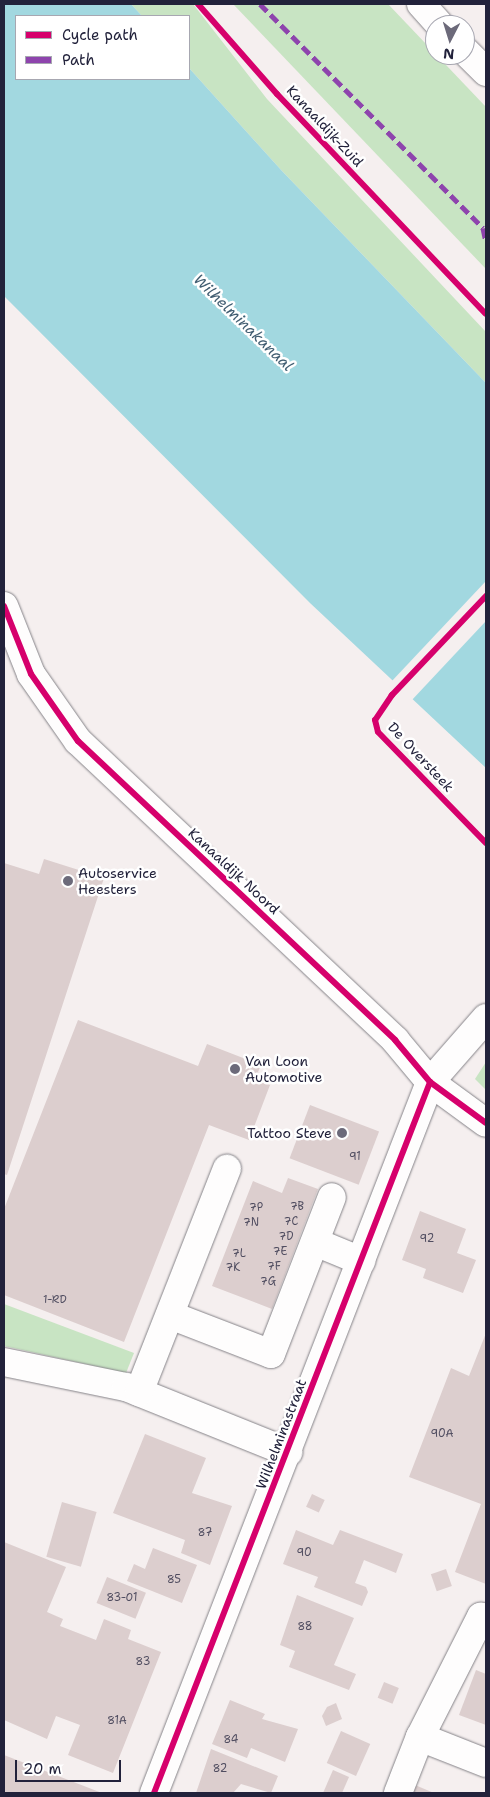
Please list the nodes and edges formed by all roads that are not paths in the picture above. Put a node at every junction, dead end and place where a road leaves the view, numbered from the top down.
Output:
1 (421, 4) edge
2 (431, 15) edge
3 (475, 61) edge
4 (486, 72) edge
5 (4, 606) edge
6 (486, 1018) edge
7 (430, 1082) junction
8 (486, 1123) edge
9 (227, 1169) dead end
10 (332, 1197) dead end
11 (314, 1242) junction
12 (361, 1260) junction
13 (170, 1315) junction
14 (4, 1362) edge
15 (139, 1392) junction
16 (288, 1452) junction
17 (486, 1619) edge
18 (420, 1737) junction
19 (486, 1763) edge
20 (154, 1793) edge
21 (398, 1793) edge

1 - 2 street
3 - 4 street
5 - 7 street, Kanaaldijk Noord
6 - 7 street, Wilhelminastraat
7 - 8 street, Kanaaldijk Noord
7 - 12 street, Wilhelminastraat
9 - 13 street
10 - 11 street
11 - 12 street
11 - 13 street
12 - 16 street, Wilhelminastraat
13 - 15 street
14 - 15 street
15 - 16 street
16 - 20 street, Wilhelminastraat
17 - 18 street
18 - 19 street
18 - 21 street

